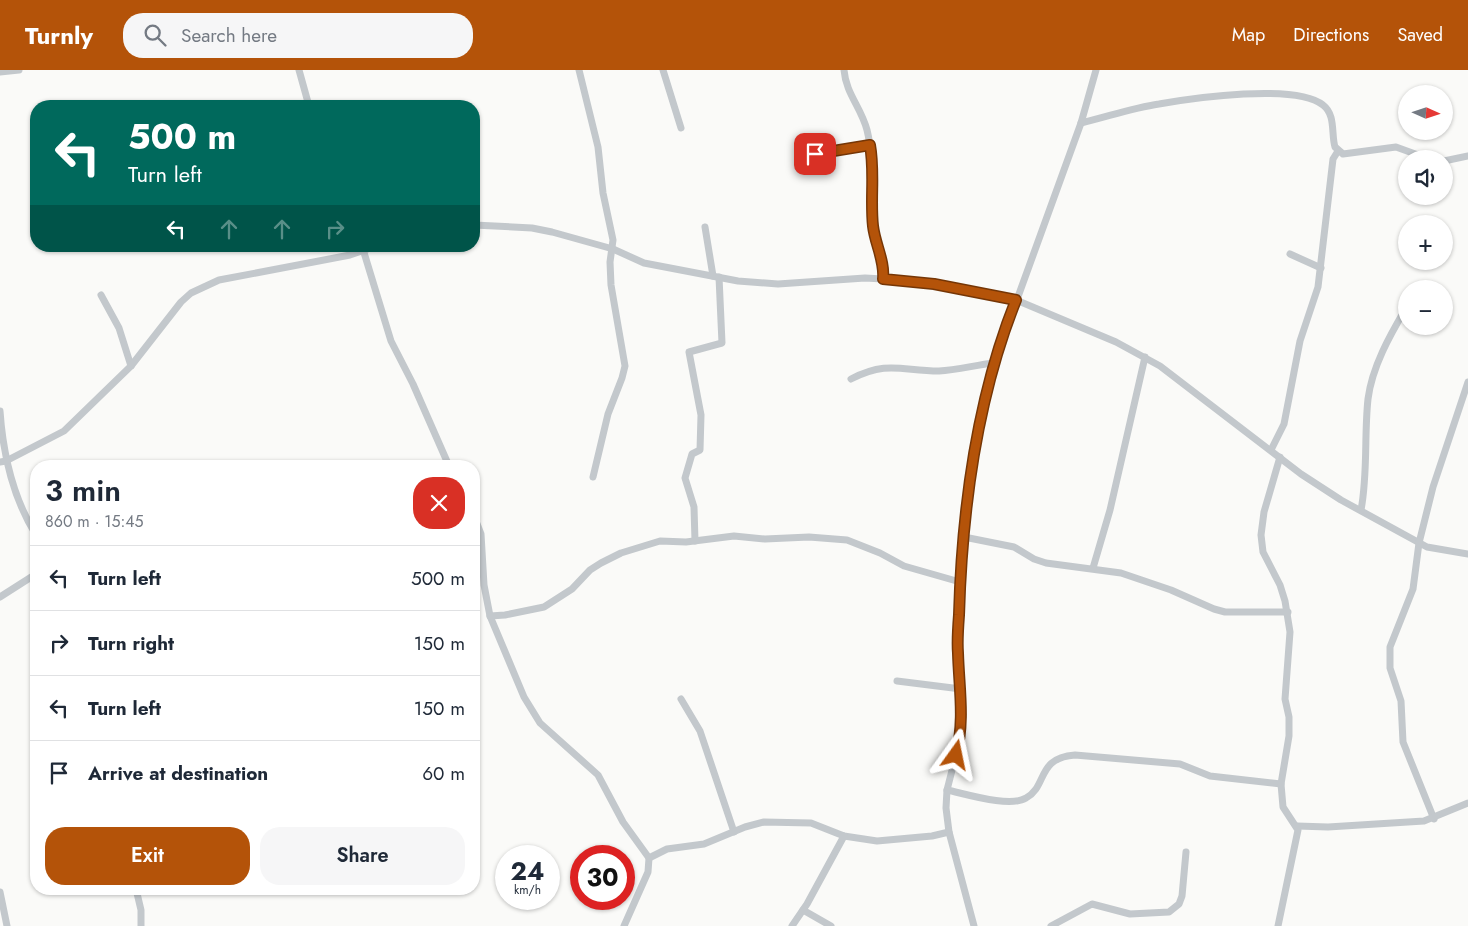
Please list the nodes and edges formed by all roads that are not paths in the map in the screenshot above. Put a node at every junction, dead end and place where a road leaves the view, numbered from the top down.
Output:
1 (19, 70) edge
2 (302, 70) edge
3 (579, 70) edge
4 (663, 70) edge
5 (844, 70) edge
6 (1096, 70) edge
7 (0, 72) edge
8 (308, 100) edge
9 (1081, 123) junction
10 (681, 128) dead end
11 (870, 145) junction
12 (1404, 150) edge
13 (1338, 151) junction
14 (815, 154) dead end
15 (1468, 156) edge
16 (1453, 160) edge
17 (480, 225) edge
18 (705, 227) dead end
19 (613, 249) junction
20 (349, 252) edge
21 (364, 252) edge
22 (1290, 254) dead end
23 (1321, 268) junction
24 (716, 277) junction
25 (883, 279) junction
26 (101, 295) dead end
27 (1016, 300) junction
28 (1398, 322) edge
29 (1145, 357) junction
30 (994, 363) junction
31 (131, 366) junction
32 (851, 379) dead end
33 (1468, 382) edge
34 (0, 411) edge
35 (1271, 450) junction
36 (1280, 457) junction
37 (446, 460) edge
38 (3, 462) edge
39 (593, 477) dead end
40 (1361, 510) junction
41 (30, 523) edge
42 (480, 531) edge
43 (964, 537) junction
44 (695, 541) junction
45 (1418, 543) junction
46 (1468, 554) edge
47 (1093, 568) junction
48 (30, 578) edge
49 (960, 582) junction
50 (0, 597) edge
51 (1288, 612) junction
52 (490, 616) junction
53 (897, 681) dead end
54 (961, 689) junction
55 (681, 699) dead end
56 (1280, 784) junction
57 (947, 790) junction
58 (1468, 803) edge
59 (1434, 819) junction
60 (1297, 826) junction
61 (734, 832) junction
62 (949, 832) junction
63 (844, 836) junction
64 (1186, 852) dead end
65 (649, 858) junction
66 (0, 892) edge
67 (138, 895) edge
68 (1, 902) edge
69 (803, 910) junction
70 (6, 926) edge
71 (141, 926) edge
72 (624, 926) edge
73 (792, 926) edge
74 (831, 926) edge
75 (974, 926) edge
76 (1051, 926) edge
77 (1278, 926) edge

1 - 7 street
2 - 8 street
3 - 19 street
4 - 10 street
5 - 11 street
6 - 9 street
9 - 13 street
9 - 27 street
11 - 14 street
11 - 25 street
12 - 13 street
13 - 23 street
15 - 16 street
17 - 19 street
18 - 24 street
19 - 24 street
19 - 39 street
20 - 31 street
21 - 37 street
22 - 23 street
23 - 35 street
24 - 25 street
24 - 44 street
25 - 27 street
26 - 31 street
27 - 29 street
27 - 30 street
28 - 40 street
29 - 35 street
29 - 47 street
30 - 32 street
30 - 43 street
31 - 38 street
33 - 45 street
34 - 38 street
35 - 36 street
36 - 40 street
36 - 51 street
38 - 41 street
40 - 45 street
42 - 52 street
43 - 47 street
43 - 49 street
44 - 49 street
44 - 52 street
45 - 46 street
45 - 59 street
47 - 51 street
48 - 50 street
49 - 54 street
51 - 56 street
52 - 65 street
53 - 54 street
54 - 57 street
55 - 61 street
56 - 57 street
56 - 60 street
57 - 62 street
58 - 59 street
59 - 60 street
60 - 77 street
61 - 63 street
61 - 65 street
62 - 63 street
62 - 75 street
63 - 69 street
64 - 76 street
65 - 72 street
66 - 68 street
67 - 71 street
68 - 70 street
69 - 73 street
69 - 74 street

